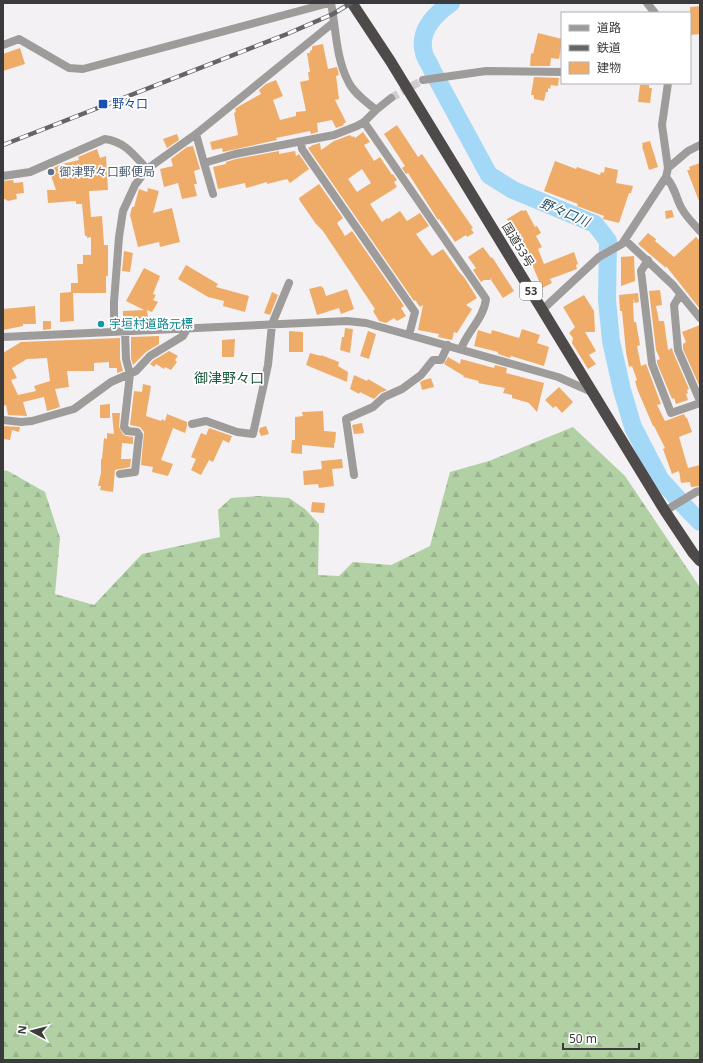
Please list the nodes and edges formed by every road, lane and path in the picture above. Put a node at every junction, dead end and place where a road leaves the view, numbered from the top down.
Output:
1 (330, 3) edge
2 (352, 3) edge
3 (647, 3) edge
4 (654, 12) edge
5 (334, 22) junction
6 (3, 45) edge
7 (561, 72) edge
8 (426, 80) tunnel mouth
9 (668, 84) edge
10 (391, 98) tunnel mouth
11 (376, 110) junction
12 (364, 122) junction
13 (196, 134) junction
14 (300, 142) junction
15 (700, 145) edge
16 (204, 163) junction
17 (668, 168) junction
18 (147, 169) junction
19 (3, 176) edge
20 (666, 177) junction
21 (213, 194) dead end
22 (700, 231) edge
23 (623, 242) junction
24 (648, 260) junction
25 (289, 283) dead end
26 (680, 295) junction
27 (542, 310) junction
28 (700, 318) edge
29 (272, 324) junction
30 (186, 328) junction
31 (114, 331) junction
32 (125, 331) junction
33 (409, 335) junction
34 (3, 337) edge
35 (448, 345) junction
36 (461, 349) junction
37 (130, 374) junction
38 (592, 392) junction
39 (700, 402) edge
40 (3, 420) edge
41 (192, 424) dead end
42 (120, 474) dead end
43 (354, 475) dead end
44 (700, 491) edge
45 (670, 509) junction
46 (700, 561) edge

1 - 5 street
1 - 6 street
2 - 27 highway, 国道53号 / 53
3 - 4 street
5 - 11 street
5 - 13 street
7 - 8 street
9 - 17 street
10 - 11 street
11 - 12 street
12 - 14 street
12 - 36 street
13 - 16 street
13 - 18 street
14 - 16 street
14 - 33 street
15 - 17 street
16 - 21 street
17 - 20 street
18 - 19 street
18 - 31 street
20 - 22 street
20 - 23 street
23 - 24 street
23 - 27 street
24 - 26 street
24 - 39 street
25 - 29 street
26 - 28 street
26 - 39 street
27 - 38 highway, 国道53号 / 53
29 - 30 street
29 - 33 street
29 - 41 street
30 - 32 street
30 - 37 street
31 - 32 street
31 - 34 street
32 - 37 street
33 - 35 street
35 - 36 street
35 - 43 street
36 - 38 street
37 - 40 street
37 - 42 street
38 - 45 highway, 国道53号 / 53
44 - 45 street
45 - 46 highway, 国道53号 / 53

